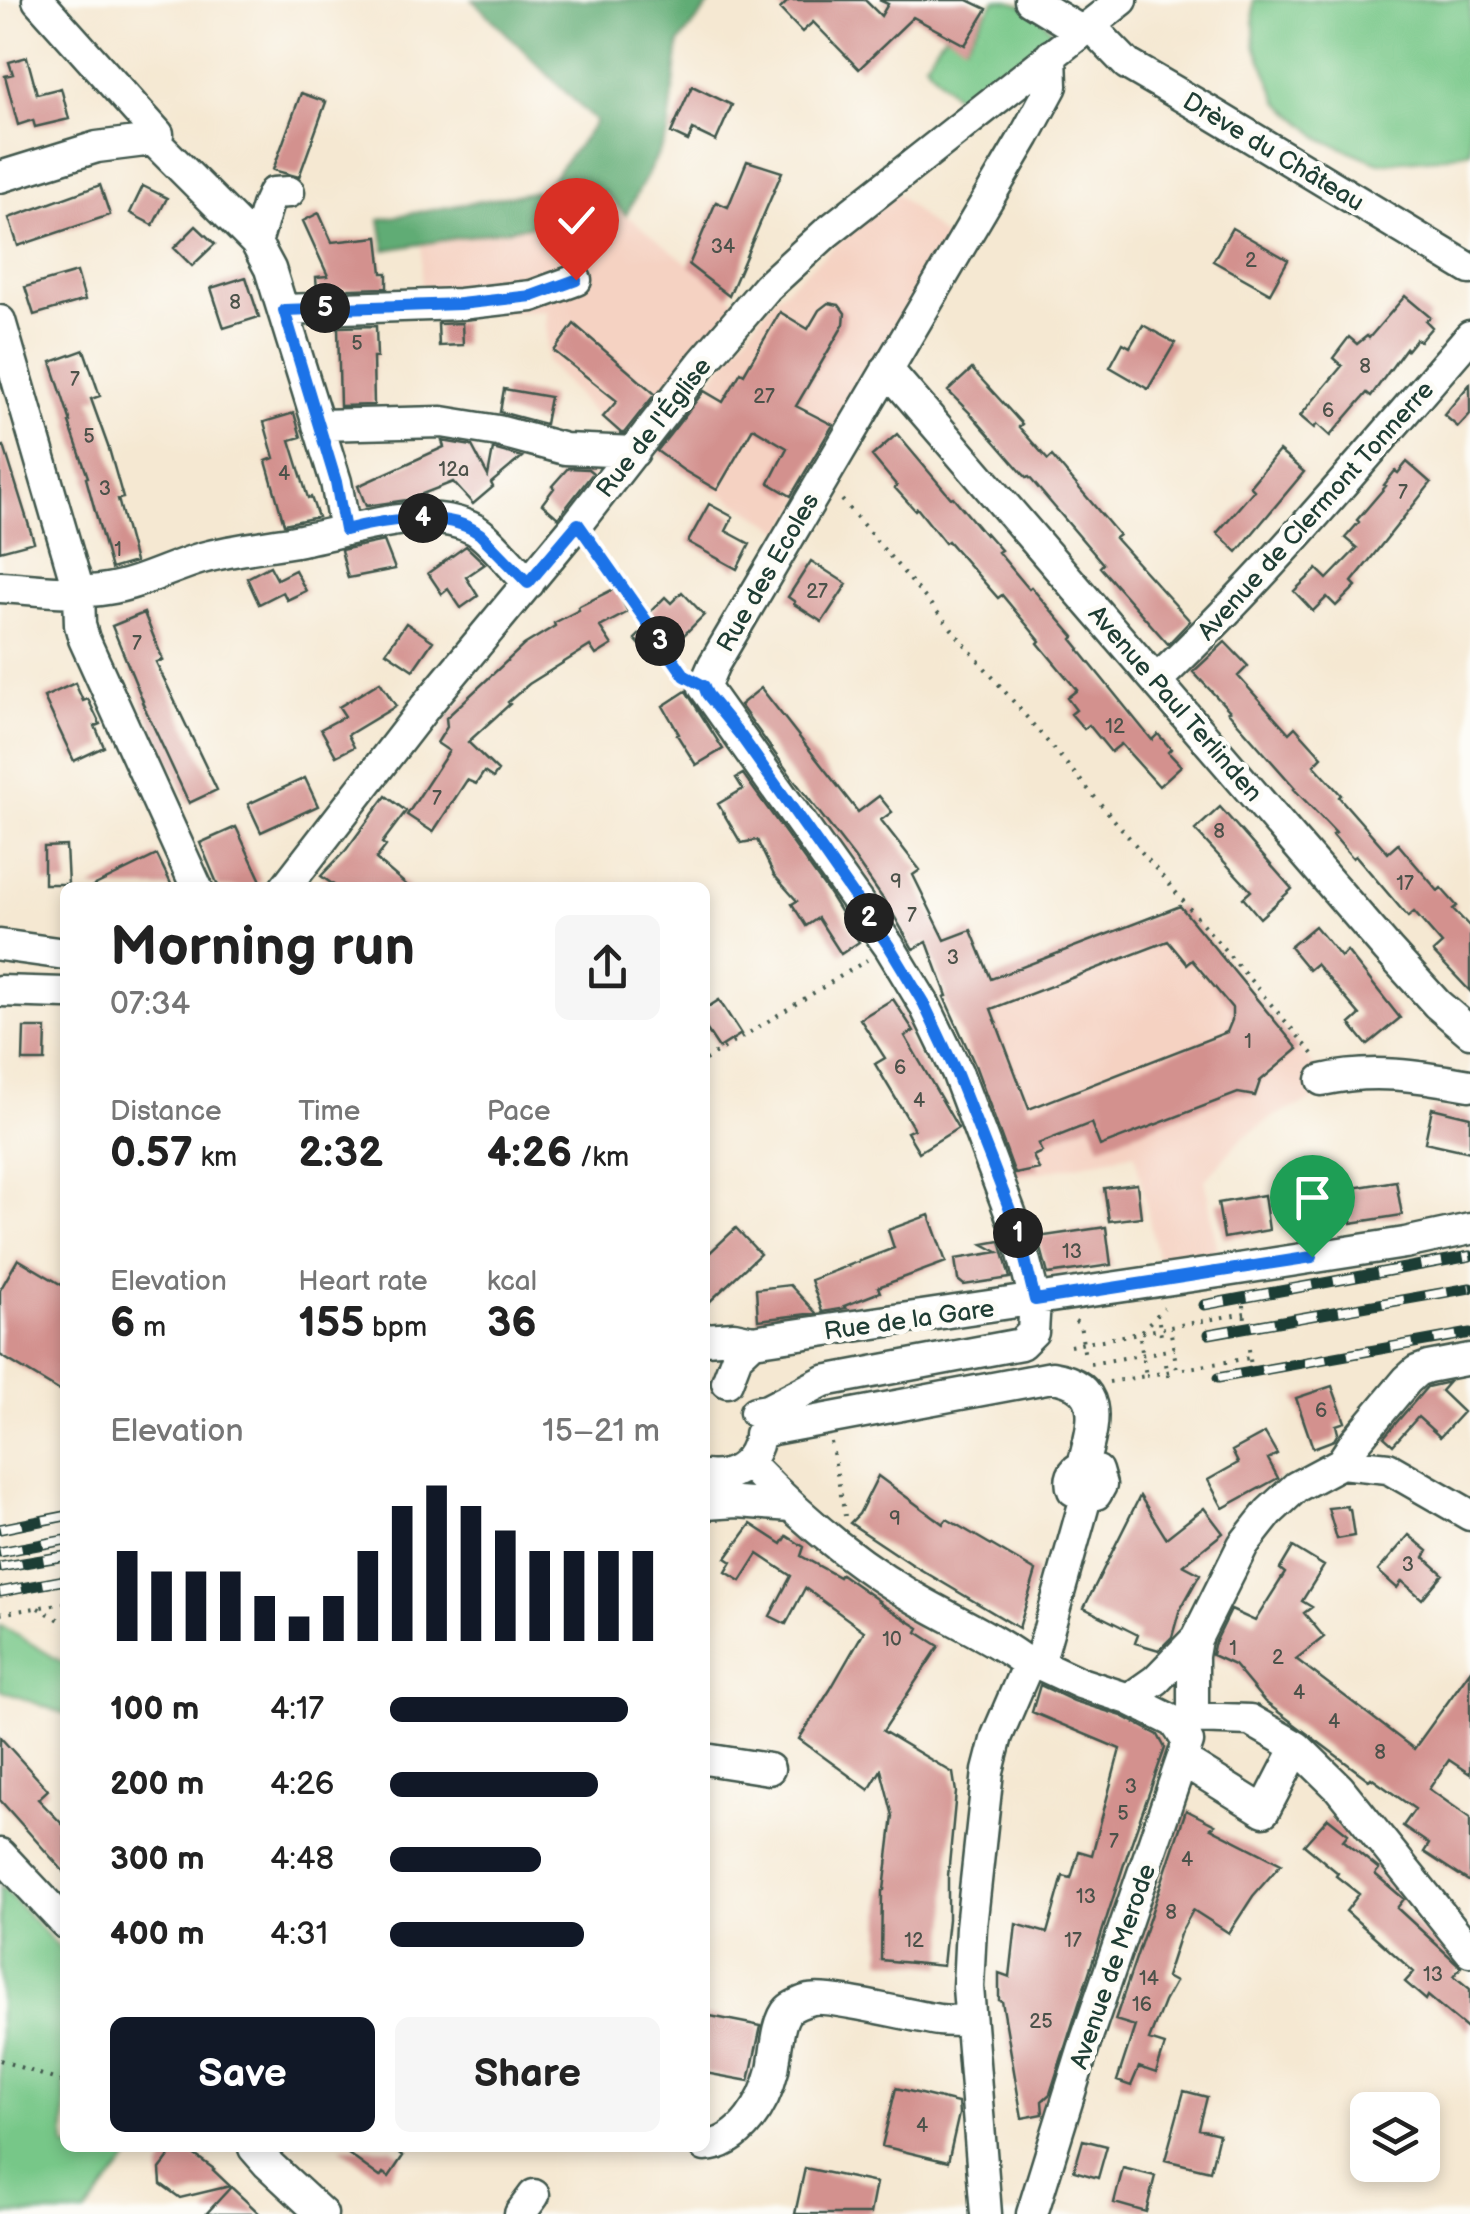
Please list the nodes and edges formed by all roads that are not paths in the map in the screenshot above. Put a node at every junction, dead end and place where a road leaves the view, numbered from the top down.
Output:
1 (38, 0) edge
2 (1030, 0) edge
3 (1122, 0) edge
4 (1082, 30) junction
5 (1051, 55) junction
6 (153, 140) junction
7 (0, 177) edge
8 (289, 192) dead end
9 (256, 243) junction
10 (1470, 269) edge
11 (576, 280) dead end
12 (284, 310) junction
13 (0, 321) edge
14 (1470, 336) edge
15 (887, 368) junction
16 (318, 425) junction
17 (634, 452) junction
18 (345, 530) junction
19 (528, 583) junction
20 (0, 587) edge
21 (79, 592) junction
22 (1157, 680) junction
23 (194, 882) edge
24 (290, 882) edge
25 (0, 944) edge
26 (60, 953) edge
27 (0, 990) edge
28 (60, 992) edge
29 (1470, 1032) edge
30 (1328, 1079) road end
31 (1470, 1085) edge
32 (1470, 1229) edge
33 (1035, 1300) junction
34 (710, 1339) edge
35 (753, 1341) junction
36 (1470, 1358) edge
37 (716, 1383) edge
38 (758, 1423) junction
39 (1341, 1462) junction
40 (748, 1463) junction
41 (710, 1476) edge
42 (710, 1504) edge
43 (791, 1506) junction
44 (1470, 1515) edge
45 (1196, 1638) junction
46 (1033, 1664) junction
47 (1129, 1699) junction
48 (1184, 1720) junction
49 (1296, 1746) junction
50 (710, 1760) edge
51 (1182, 1760) junction
52 (769, 1769) dead end
53 (0, 1854) edge
54 (60, 1918) edge
55 (1470, 1952) edge
56 (970, 2021) junction
57 (710, 2146) edge
58 (258, 2152) edge
59 (989, 2213) edge
60 (322, 2214) edge
61 (1032, 2214) edge

1 - 6 street
2 - 4 street, Drève du Château
3 - 4 street, Rue de l'Église
4 - 5 street, Rue de l'Église
4 - 10 street, Drève du Château
5 - 15 street, Rue des Ecoles
5 - 17 street, Rue de l'Église
6 - 7 street
6 - 9 street
8 - 9 street
9 - 12 street
11 - 12 street
12 - 16 street
13 - 21 street
14 - 22 street, Avenue de Clermont Tonnerre
15 - 22 street, Avenue Paul Terlinden
15 - 33 street, Rue des Ecoles
16 - 17 street
16 - 18 street
17 - 19 street, Rue de l'Église
18 - 19 street
18 - 21 street
19 - 24 street, Rue de l'Église
20 - 21 street
21 - 23 street
22 - 29 street, Avenue Paul Terlinden
25 - 26 street
27 - 28 street
30 - 31 street
32 - 33 street, Rue de la Gare
33 - 35 street, Rue de la Gare
33 - 38 street
34 - 35 street, Rue de la Gare
35 - 37 street
36 - 39 street
37 - 38 street
38 - 40 street
38 - 46 street
39 - 44 street
39 - 45 street
40 - 41 street
40 - 43 street
42 - 43 street
43 - 46 street
45 - 47 street
45 - 48 street
46 - 47 street
46 - 56 street
47 - 48 street
48 - 49 street
48 - 51 street, Avenue de Merode
49 - 51 street
49 - 55 street
50 - 52 street
51 - 61 street, Avenue de Merode
53 - 54 street
56 - 57 street
56 - 59 street
58 - 60 street

